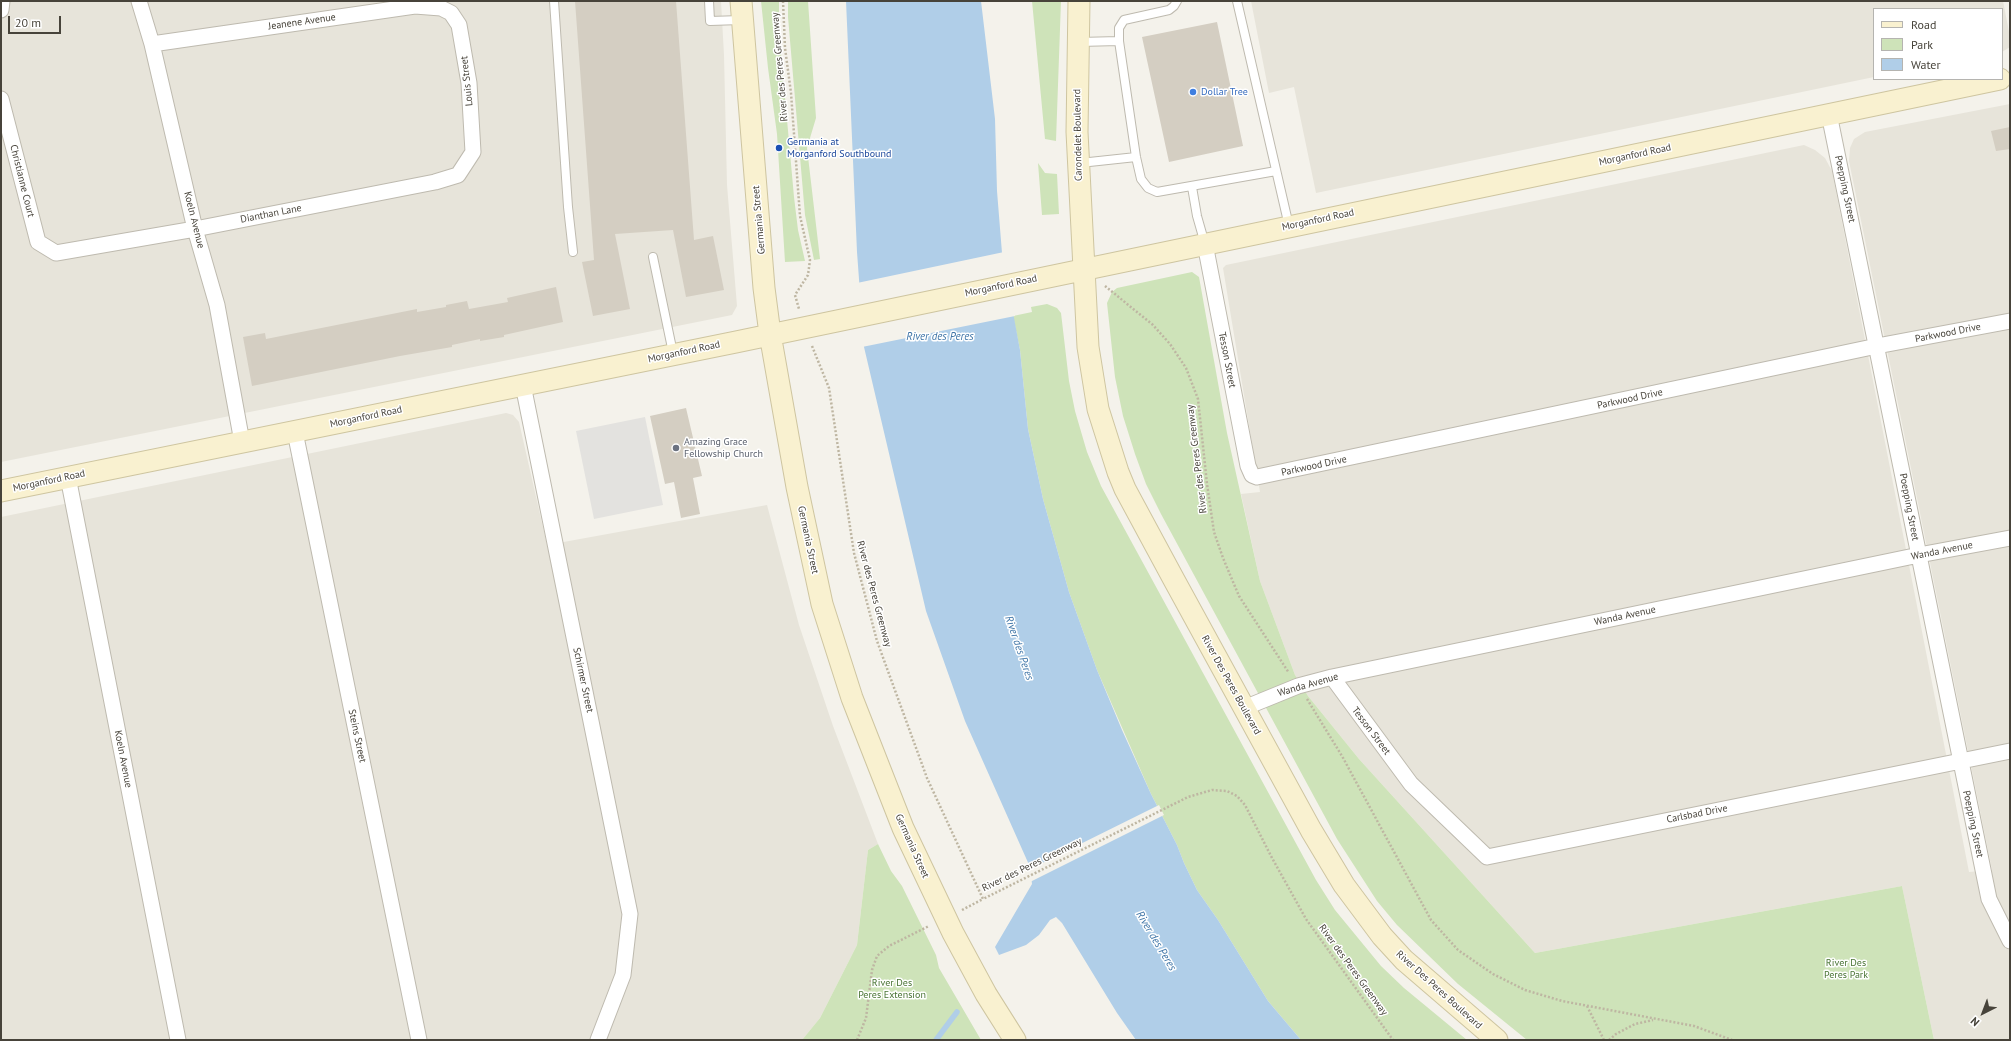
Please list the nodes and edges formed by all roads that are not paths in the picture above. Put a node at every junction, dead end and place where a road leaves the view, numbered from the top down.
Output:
1 (2, 1) edge
2 (139, 1) edge
3 (554, 1) edge
4 (709, 1) edge
5 (1079, 1) edge
6 (1177, 1) edge
7 (1237, 1) edge
8 (1, 10) edge
9 (742, 10) edge
10 (451, 13) joint
11 (1119, 41) junction
12 (1079, 42) junction
13 (152, 44) junction
14 (1996, 80) edge
15 (1, 100) edge
16 (1829, 114) junction
17 (473, 152) joint
18 (1136, 157) junction
19 (1079, 163) junction
20 (1276, 171) junction
21 (1192, 187) junction
22 (1288, 226) junction
23 (195, 229) junction
24 (1204, 244) junction
25 (573, 252) dead end
26 (56, 253) joint
27 (653, 257) dead end
28 (1084, 269) junction
29 (2010, 321) edge
30 (770, 334) junction
31 (1877, 346) junction
32 (674, 354) junction
33 (523, 385) junction
34 (295, 432) junction
35 (242, 442) junction
36 (1252, 475) joint
37 (68, 477) junction
38 (1, 491) edge
39 (2010, 538) edge
40 (1919, 555) junction
41 (1332, 677) junction
42 (1244, 708) junction
43 (2010, 751) edge
44 (1960, 761) junction
45 (1411, 784) joint
46 (2010, 941) edge
47 (178, 1040) edge
48 (419, 1040) edge
49 (598, 1040) edge
50 (1015, 1040) edge
51 (1497, 1040) edge

1 - 8 street
2 - 13 street, Koeln Avenue
3 - 25 lane
4 - 9 lane
5 - 12 main road, Carondelet Boulevard
6 - 11 lane
7 - 20 lane
9 - 30 main road, Germania Street
10 - 13 street, Jeanene Avenue
10 - 17 street, Louis Street
11 - 12 lane
11 - 18 lane
12 - 19 main road, Carondelet Boulevard
13 - 23 street, Koeln Avenue
14 - 16 main road, Morganford Road
15 - 26 street, Christianne Court
16 - 22 main road, Morganford Road
16 - 31 street, Poepping Street
17 - 23 street, Dianthan Lane
18 - 19 lane
18 - 21 lane
19 - 28 main road, Carondelet Boulevard
20 - 21 lane
20 - 22 lane
21 - 24 lane
22 - 24 main road, Morganford Road
23 - 26 street, Dianthan Lane
23 - 35 street, Koeln Avenue
24 - 28 main road, Morganford Road
24 - 36 street, Tesson Street
27 - 32 lane
28 - 30 main road, Morganford Road
28 - 42 main road, River Des Peres Boulevard
29 - 31 street, Parkwood Drive
30 - 32 main road, Morganford Road
30 - 50 main road, Germania Street
31 - 36 street, Parkwood Drive
31 - 40 street, Poepping Street
32 - 33 main road, Morganford Road
33 - 34 main road, Morganford Road
33 - 49 street, Schirmer Street
34 - 35 main road, Morganford Road
34 - 48 street, Steins Street
35 - 37 main road, Morganford Road
37 - 38 main road, Morganford Road
37 - 47 street, Koeln Avenue
39 - 40 street, Wanda Avenue
40 - 41 street, Wanda Avenue
40 - 44 street, Poepping Street
41 - 42 street, Wanda Avenue
41 - 45 street, Tesson Street
42 - 51 main road, River Des Peres Boulevard
43 - 44 street, Carlsbad Drive
44 - 45 street, Carlsbad Drive
44 - 46 street, Poepping Street

